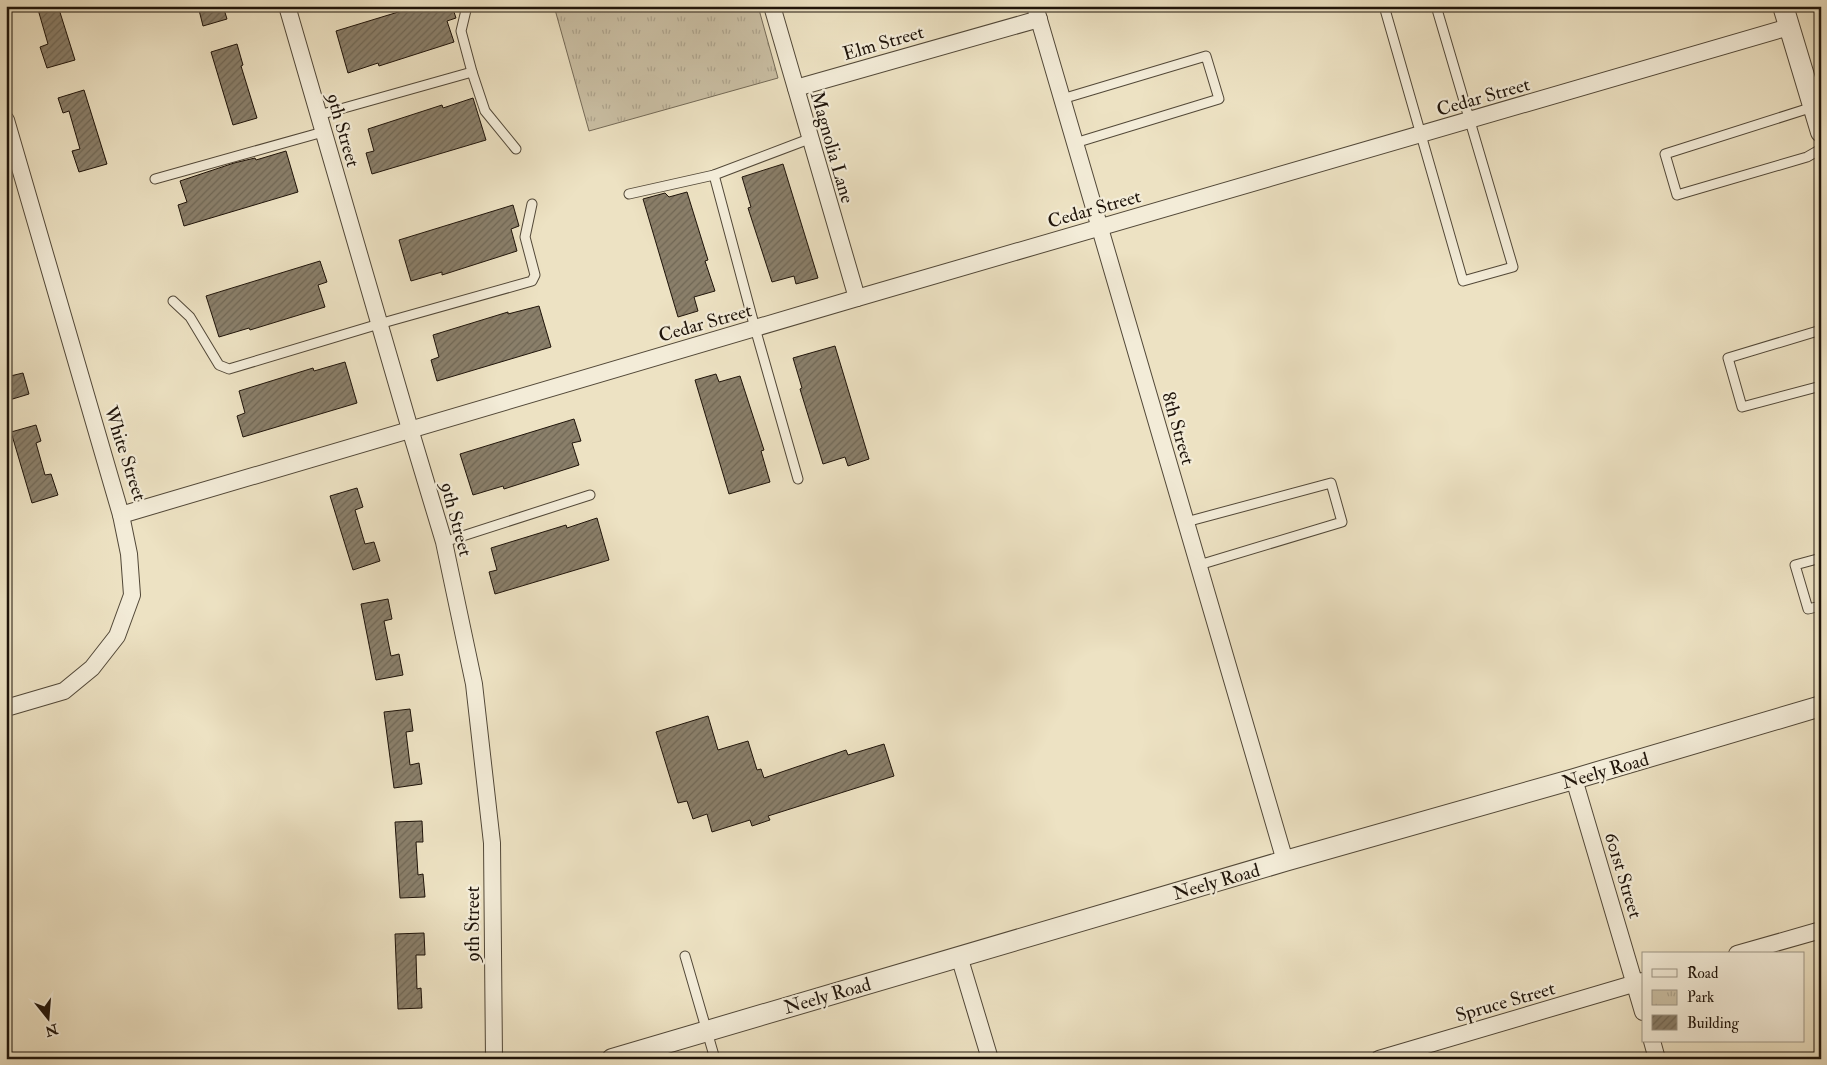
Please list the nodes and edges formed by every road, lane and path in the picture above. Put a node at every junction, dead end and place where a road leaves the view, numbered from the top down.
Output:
1 (287, 6) edge
2 (467, 6) edge
3 (772, 6) edge
4 (1384, 6) edge
5 (1436, 6) edge
6 (1783, 6) edge
7 (1037, 12) edge
8 (1790, 28) junction
9 (472, 72) junction
10 (796, 88) junction
11 (1062, 98) junction
12 (1813, 107) junction
13 (319, 115) junction
14 (6, 120) edge
15 (1470, 120) junction
16 (323, 132) junction
17 (1821, 132) edge
18 (1421, 134) junction
19 (809, 139) junction
20 (1075, 143) junction
21 (516, 149) dead end
22 (1821, 149) edge
23 (714, 175) junction
24 (155, 179) dead end
25 (629, 194) dead end
26 (532, 204) dead end
27 (1099, 228) junction
28 (857, 298) junction
29 (173, 301) dead end
30 (379, 324) junction
31 (755, 328) junction
32 (1821, 330) edge
33 (1821, 386) edge
34 (410, 429) junction
35 (798, 479) dead end
36 (590, 495) dead end
37 (120, 515) junction
38 (1186, 522) junction
39 (444, 542) junction
40 (1821, 558) edge
41 (1200, 565) junction
42 (1821, 606) edge
43 (1821, 706) edge
44 (6, 708) edge
45 (1574, 779) junction
46 (1285, 861) junction
47 (1821, 930) edge
48 (1744, 952) edge
49 (685, 956) dead end
50 (959, 956) junction
51 (1639, 982) edge
52 (1642, 1004) edge
53 (707, 1030) junction
54 (1652, 1042) edge
55 (494, 1059) edge
56 (612, 1059) edge
57 (715, 1059) edge
58 (990, 1059) edge
59 (1379, 1059) edge
60 (1657, 1059) edge

1 - 13 street, 9th Street
2 - 9 lane
3 - 10 street, Magnolia Lane
4 - 18 lane
5 - 15 lane
6 - 8 street
7 - 10 street, Elm Street
7 - 11 street, 8th Street
8 - 12 street
8 - 15 street, Cedar Street
9 - 13 lane
9 - 21 lane
10 - 19 street, Magnolia Lane
11 - 20 street, 8th Street
11 - 20 lane
12 - 17 street
12 - 22 lane
13 - 16 street, 9th Street
14 - 37 street, White Street
15 - 18 street, Cedar Street
15 - 18 lane
16 - 24 lane
16 - 30 street, 9th Street
18 - 27 street, Cedar Street
19 - 23 lane
19 - 28 street, Magnolia Lane
20 - 27 street, 8th Street
23 - 25 lane
23 - 31 lane
26 - 30 lane
27 - 28 street, Cedar Street
27 - 38 street, 8th Street
28 - 31 street, Cedar Street
29 - 30 lane
30 - 34 street, 9th Street
31 - 34 street, Cedar Street
31 - 35 lane
32 - 33 lane
34 - 37 street, White Street
34 - 39 street, 9th Street
36 - 39 lane
37 - 44 street
38 - 41 street, 8th Street
38 - 41 lane
39 - 55 street, 9th Street
40 - 42 lane
41 - 46 street, 8th Street
43 - 45 street, Neely Road
45 - 46 street, Neely Road
45 - 51 street, 601st Street
46 - 50 street, Neely Road
47 - 48 street
49 - 53 lane
50 - 53 street, Neely Road
50 - 58 street
51 - 52 street, 601st Street
51 - 59 street, Spruce Street
53 - 56 street, Neely Road
53 - 57 lane
54 - 60 street

